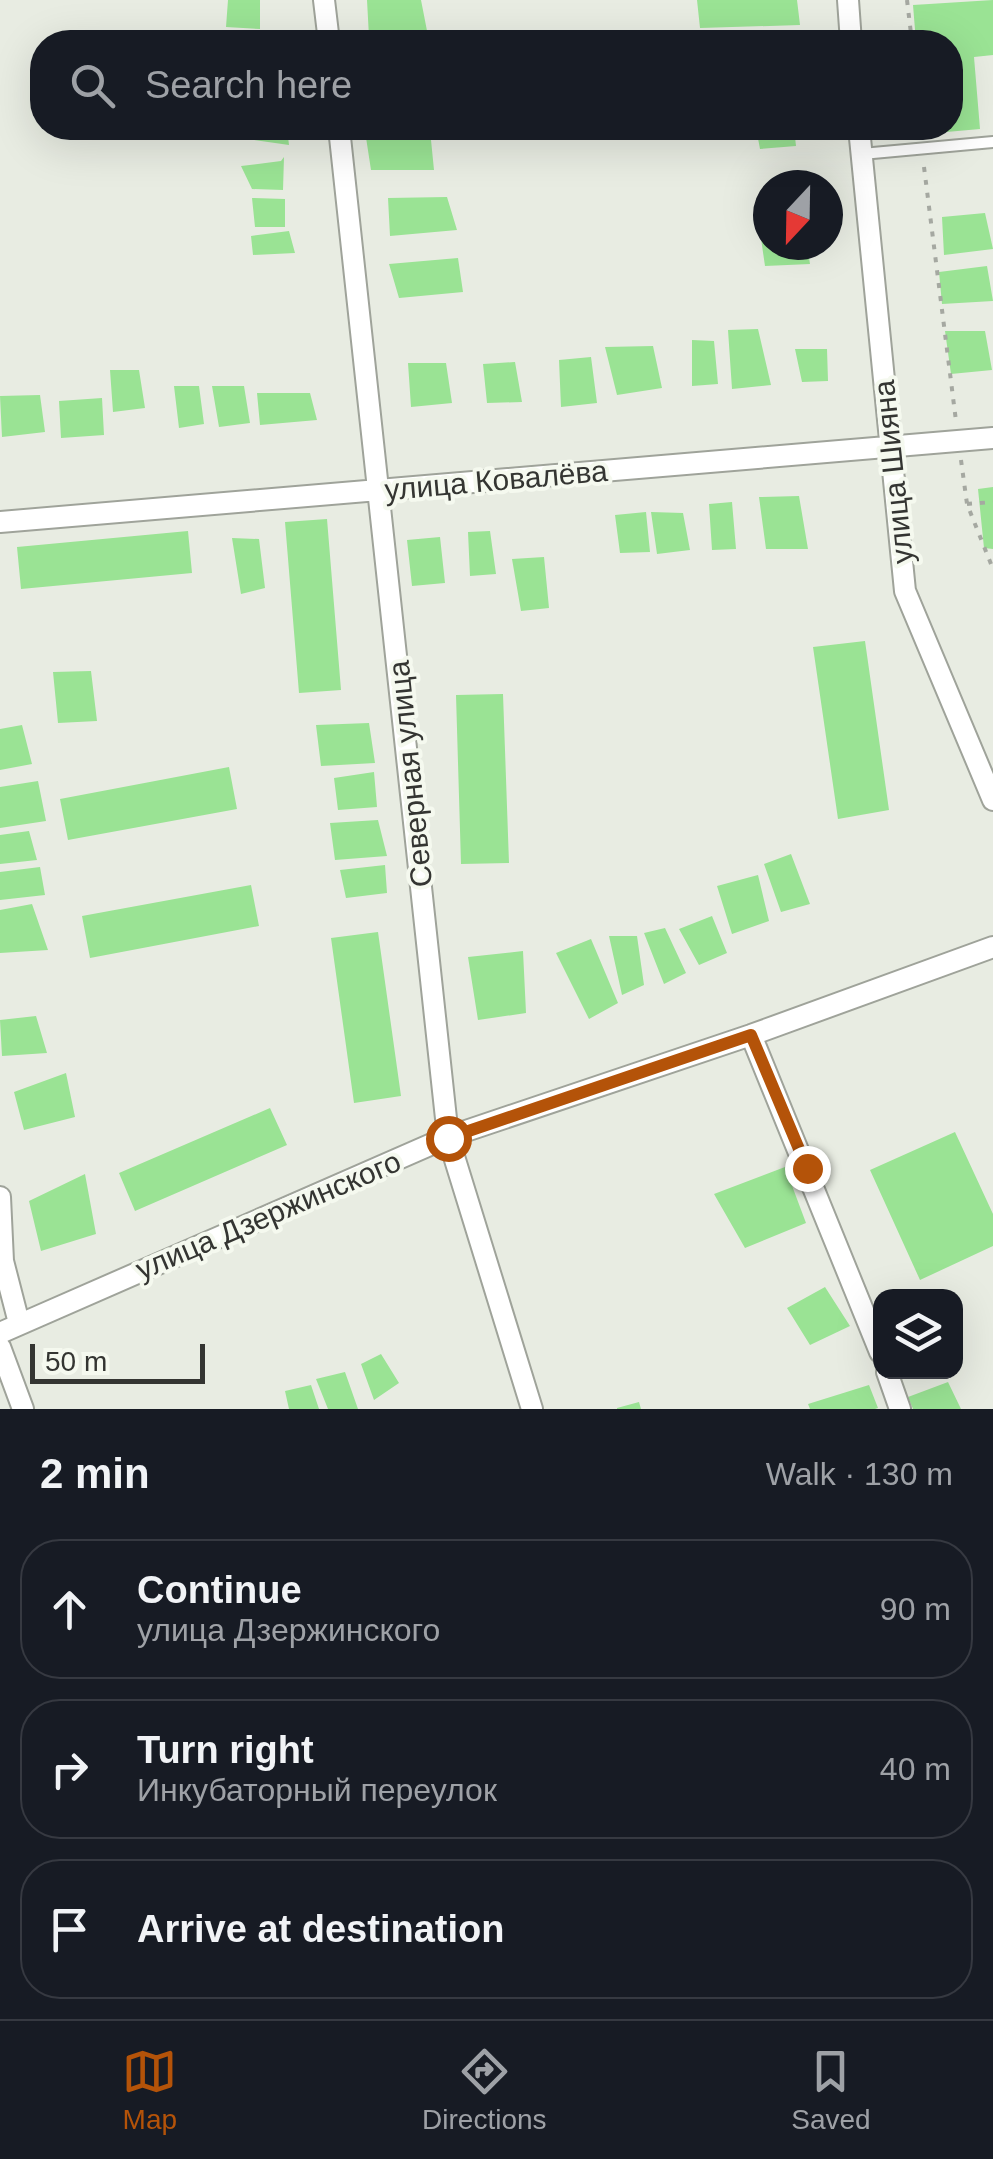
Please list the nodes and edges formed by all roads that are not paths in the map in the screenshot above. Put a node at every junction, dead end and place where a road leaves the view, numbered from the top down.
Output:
1 (324, 0) edge
2 (848, 0) edge
3 (328, 30) edge
4 (851, 30) edge
5 (340, 140) edge
6 (860, 140) edge
7 (993, 142) edge
8 (862, 154) junction
9 (993, 438) edge
10 (889, 448) junction
11 (380, 489) junction
12 (0, 522) edge
13 (993, 800) edge
14 (993, 946) edge
15 (751, 1035) junction
16 (448, 1138) junction
17 (0, 1197) edge
18 (20, 1322) junction
19 (0, 1333) edge
20 (873, 1335) edge
21 (0, 1347) edge
22 (889, 1379) edge
23 (23, 1409) edge
24 (532, 1409) edge
25 (900, 1409) edge

1 - 3 street
2 - 4 street
5 - 11 street, Северная улица
6 - 8 street, улица Шияна
7 - 8 lane
8 - 10 street, улица Шияна
9 - 10 street, улица Ковалёва
10 - 11 street, улица Ковалёва
10 - 13 street, улица Шияна
11 - 12 street, улица Ковалёва
11 - 16 street, Северная улица
14 - 15 street, улица Дзержинского
15 - 16 street, улица Дзержинского
15 - 20 street
16 - 18 street, улица Дзержинского
16 - 24 street, Северная улица
17 - 18 street
18 - 19 street, улица Дзержинского
21 - 23 street
22 - 25 street

